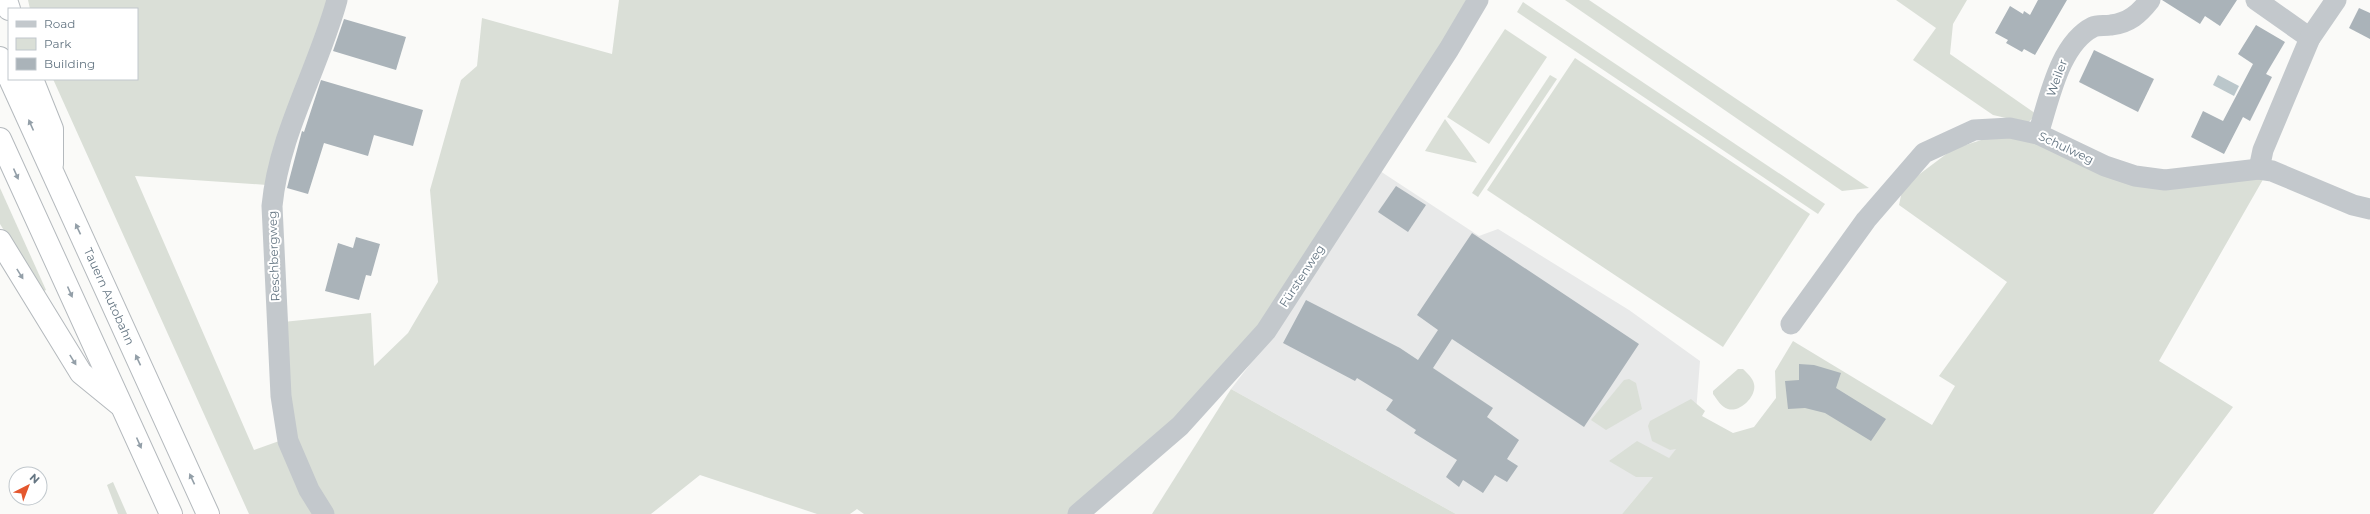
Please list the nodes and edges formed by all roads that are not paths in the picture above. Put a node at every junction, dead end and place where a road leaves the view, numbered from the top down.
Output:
1 (337, 0) edge
2 (1478, 0) edge
3 (2150, 0) edge
4 (2256, 0) edge
5 (2336, 0) edge
6 (2310, 38) junction
7 (0, 58) edge
8 (8, 76) edge
9 (10, 80) edge
10 (32, 80) edge
11 (2038, 134) junction
12 (0, 139) edge
13 (2259, 169) junction
14 (52, 173) junction
15 (2370, 209) edge
16 (0, 241) edge
17 (1791, 324) dead end
18 (122, 408) junction
19 (171, 514) edge
20 (208, 514) edge
21 (324, 514) edge
22 (1078, 514) edge

1 - 21 street, Reschbergweg
2 - 22 street, Fürstenweg
3 - 11 street, Weiler
4 - 6 street
5 - 6 street
6 - 13 street
7 - 8 highway, Tauern Autobahn
14 -> 9 highway, Tauern Autobahn
10 - 14 highway
11 - 13 street, Schulweg
11 - 17 street, Schulweg
12 -> 18 highway
13 - 15 street, Schulweg
20 -> 14 highway, Tauern Autobahn
16 -> 18 highway
18 -> 19 highway

